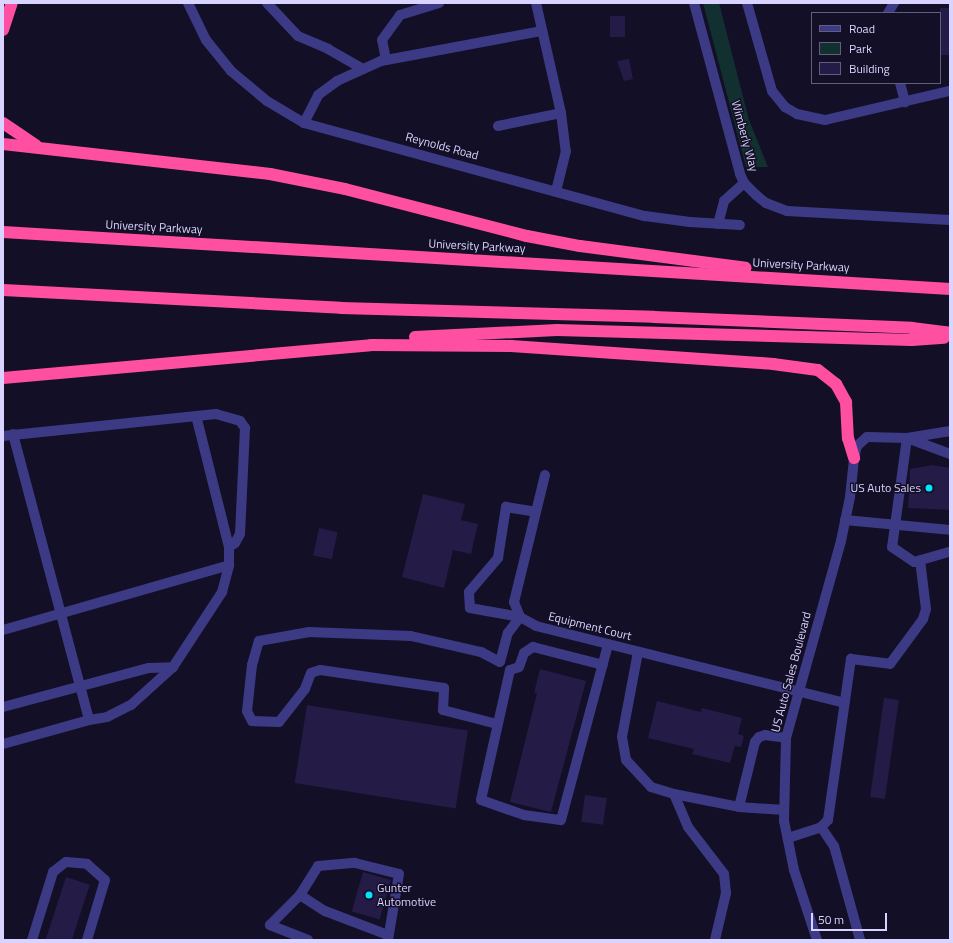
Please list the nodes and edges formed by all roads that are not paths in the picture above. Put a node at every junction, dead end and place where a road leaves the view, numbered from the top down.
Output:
1 (12, 3) edge
2 (188, 3) edge
3 (266, 3) edge
4 (439, 3) edge
5 (536, 3) edge
6 (694, 3) edge
7 (748, 3) edge
8 (894, 3) edge
9 (889, 12) edge
10 (3, 30) edge
11 (542, 32) junction
12 (386, 60) junction
13 (363, 69) junction
14 (900, 84) edge
15 (950, 91) edge
16 (905, 102) junction
17 (561, 113) junction
18 (3, 123) edge
19 (304, 123) junction
20 (498, 126) dead end
21 (3, 144) edge
22 (43, 148) junction
23 (744, 183) junction
24 (556, 191) junction
25 (950, 220) edge
26 (718, 224) junction
27 (740, 225) dead end
28 (3, 232) edge
29 (846, 281) junction
30 (950, 289) edge
31 (3, 290) edge
32 (950, 333) edge
33 (950, 338) edge
34 (371, 345) junction
35 (3, 378) edge
36 (196, 416) junction
37 (950, 430) edge
38 (8, 435) edge
39 (907, 438) junction
40 (950, 454) edge
41 (854, 458) junction
42 (545, 475) dead end
43 (536, 512) junction
44 (846, 520) junction
45 (895, 523) junction
46 (950, 530) edge
47 (229, 547) junction
48 (950, 552) edge
49 (920, 560) junction
50 (229, 565) junction
51 (60, 613) junction
52 (520, 617) junction
53 (3, 630) edge
54 (608, 644) junction
55 (638, 652) junction
56 (500, 662) junction
57 (603, 665) junction
58 (173, 667) junction
59 (510, 670) junction
60 (79, 686) junction
61 (797, 691) junction
62 (845, 703) junction
63 (3, 708) edge
64 (89, 720) junction
65 (497, 724) junction
66 (786, 738) junction
67 (3, 744) edge
68 (674, 794) junction
69 (739, 807) junction
70 (784, 810) junction
71 (821, 826) junction
72 (788, 838) junction
73 (300, 895) junction
74 (284, 936) edge
75 (388, 937) edge
76 (32, 940) edge
77 (87, 940) edge
78 (308, 940) edge
79 (715, 940) edge
80 (817, 940) edge
81 (860, 940) edge

1 - 10 highway
2 - 19 street, Reynolds Road
3 - 13 street
4 - 12 street
5 - 11 street
6 - 23 street, Wimberly Way
7 - 16 street
8 - 9 street
11 - 12 street
11 - 17 street
12 - 13 street
13 - 19 street
14 - 16 street
15 - 16 street
17 - 20 street
17 - 24 street
18 - 22 highway
19 - 24 street, Reynolds Road
21 - 22 highway
22 - 29 highway
23 - 25 street, Wimberly Way
23 - 26 street
24 - 26 street, Reynolds Road
26 - 27 street, Reynolds Road
28 - 29 highway, University Parkway
29 - 30 highway, University Parkway
31 - 32 highway
33 - 34 highway
34 - 35 highway
34 - 41 highway
36 - 38 street
36 - 47 street
36 - 47 street
37 - 39 street
38 - 51 street
39 - 40 street
39 - 41 street, US Auto Sales Boulevard
39 - 45 street
41 - 44 street, US Auto Sales Boulevard
42 - 43 street
43 - 52 street
43 - 52 street, Equipment Court
44 - 45 street
44 - 61 street, US Auto Sales Boulevard
45 - 46 street
45 - 49 street
47 - 50 street
48 - 49 street
49 - 62 street
50 - 51 street
50 - 58 street
51 - 53 street
51 - 60 street
52 - 54 street, Equipment Court
52 - 56 street
54 - 55 street, Equipment Court
54 - 57 street
55 - 61 street, Equipment Court
55 - 68 street
56 - 59 street
56 - 65 street
57 - 59 street
57 - 65 street
58 - 60 street
58 - 64 street
59 - 65 street
60 - 63 street
60 - 64 street
61 - 62 street, Equipment Court
61 - 66 street, US Auto Sales Boulevard
62 - 71 street
64 - 67 street
66 - 69 street
66 - 70 street, US Auto Sales Boulevard
68 - 69 street
68 - 79 street
69 - 70 street
70 - 72 street, US Auto Sales Boulevard
71 - 72 street
71 - 81 street
72 - 80 street, US Auto Sales Boulevard
73 - 74 street
73 - 75 street
73 - 75 street
74 - 78 street
76 - 77 street

